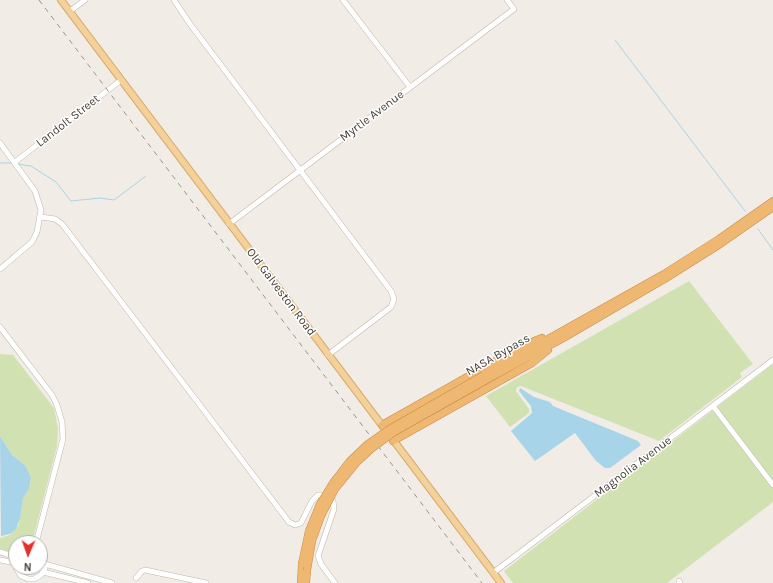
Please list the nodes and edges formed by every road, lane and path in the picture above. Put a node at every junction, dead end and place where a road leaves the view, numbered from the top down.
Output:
1 (61, 0) edge
2 (85, 0) edge
3 (174, 0) edge
4 (343, 0) edge
5 (507, 0) edge
6 (70, 11) junction
7 (121, 80) junction
8 (410, 87) junction
9 (0, 143) edge
10 (15, 162) junction
11 (300, 170) junction
12 (773, 204) edge
13 (40, 217) junction
14 (230, 224) junction
15 (0, 269) edge
16 (0, 328) edge
17 (565, 329) junction
18 (565, 337) junction
19 (328, 355) junction
20 (773, 360) edge
21 (485, 378) junction
22 (436, 394) junction
23 (713, 406) junction
24 (448, 410) junction
25 (382, 426) junction
26 (393, 440) junction
27 (773, 484) edge
28 (38, 535) edge
29 (48, 565) edge
30 (48, 573) edge
31 (493, 573) junction
32 (81, 574) junction
33 (40, 575) edge
34 (21, 576) joint
35 (136, 578) dead end
36 (30, 581) edge
37 (80, 581) junction
38 (188, 581) edge
39 (21, 583) edge
40 (88, 583) edge
41 (112, 583) edge
42 (206, 583) edge
43 (300, 583) edge
44 (306, 583) edge
45 (335, 583) edge
46 (501, 583) edge

1 - 6 main road, Old Galveston Road
2 - 6 street
3 - 11 street
4 - 8 street
5 - 8 street, Myrtle Avenue
6 - 7 main road, Old Galveston Road
7 - 10 street, Landolt Street
7 - 14 main road, Old Galveston Road
8 - 11 street, Myrtle Avenue
9 - 10 street
10 - 13 street
11 - 14 street, Myrtle Avenue
11 - 19 street
12 - 17 highway, NASA Bypass
12 - 18 highway, NASA Bypass
13 - 15 street
13 - 45 street
14 - 19 main road, Old Galveston Road
16 - 28 street
17 - 21 highway, NASA Bypass
17 - 22 highway
18 - 21 highway, NASA Bypass
18 - 24 highway
19 - 25 main road, Old Galveston Road
20 - 23 street, Magnolia Avenue
21 - 43 highway, NASA Bypass, bridge
21 - 44 highway, NASA Bypass, bridge
22 - 24 highway
22 - 25 highway
23 - 27 street
23 - 31 street, Magnolia Avenue
24 - 26 highway
25 - 26 main road, Old Galveston Road
26 - 31 main road, Old Galveston Road
29 - 32 street
30 - 37 street
31 - 46 main road, Old Galveston Road
32 - 37 street
32 - 41 street
33 - 36 street
34 - 36 street
34 - 39 street
35 - 38 street
37 - 40 street
38 - 42 street

